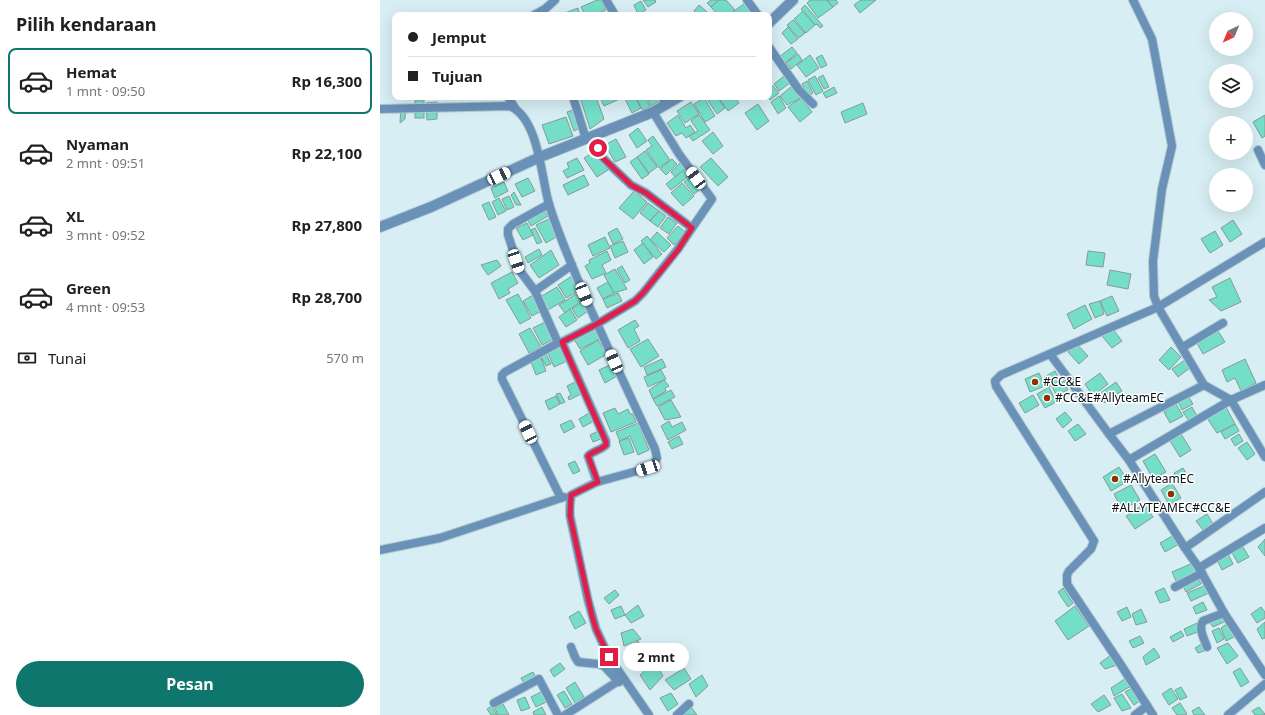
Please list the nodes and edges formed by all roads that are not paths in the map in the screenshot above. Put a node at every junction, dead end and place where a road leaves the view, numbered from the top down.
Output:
1 (555, 0) edge
2 (606, 0) edge
3 (747, 0) edge
4 (793, 0) edge
5 (1133, 0) edge
6 (546, 12) edge
7 (613, 12) edge
8 (756, 12) edge
9 (772, 20) edge
10 (772, 51) edge
11 (510, 100) edge
12 (574, 100) edge
13 (664, 101) edge
14 (814, 104) dead end
15 (515, 108) junction
16 (380, 109) edge
17 (653, 112) junction
18 (597, 135) junction
19 (586, 139) junction
20 (1258, 150) dead end
21 (540, 157) junction
22 (1265, 165) edge
23 (549, 204) junction
24 (380, 227) edge
25 (692, 228) junction
26 (1265, 242) edge
27 (572, 265) junction
28 (535, 291) junction
29 (1158, 307) junction
30 (1223, 323) dead end
31 (597, 324) junction
32 (560, 342) junction
33 (1183, 347) junction
34 (1050, 354) junction
35 (1204, 385) junction
36 (1265, 385) edge
37 (1232, 400) junction
38 (1109, 434) junction
39 (1265, 457) edge
40 (1129, 460) junction
41 (598, 482) junction
42 (1265, 492) edge
43 (571, 495) junction
44 (560, 498) junction
45 (1265, 528) edge
46 (1185, 548) junction
47 (380, 550) edge
48 (1200, 571) junction
49 (1175, 587) dead end
50 (1224, 613) junction
51 (571, 647) dead end
52 (1207, 647) dead end
53 (1265, 675) edge
54 (621, 680) junction
55 (1265, 684) edge
56 (494, 703) dead end
57 (690, 704) dead end
58 (1147, 706) junction
59 (558, 715) edge
60 (565, 715) edge
61 (649, 715) edge
62 (677, 715) edge
63 (1135, 715) edge
64 (1153, 715) edge
65 (1228, 715) edge

1 - 6 street
2 - 7 street
3 - 8 street
4 - 9 street
5 - 29 street
10 - 14 street
11 - 15 street
12 - 19 street
13 - 17 street
15 - 16 street
15 - 21 street
17 - 18 street
17 - 25 street
18 - 19 street
18 - 25 street
19 - 21 street
20 - 22 street
21 - 23 street
21 - 24 street
23 - 27 street
23 - 28 street
25 - 31 street
26 - 29 street
27 - 28 street
27 - 31 street
28 - 32 street
29 - 33 street
29 - 34 street
30 - 33 street
31 - 32 street
31 - 41 street
32 - 41 street
32 - 44 street
33 - 35 street
34 - 38 street
34 - 58 street
35 - 37 street
35 - 38 street
36 - 37 street
37 - 39 street
37 - 40 street
38 - 40 street
40 - 46 street
41 - 43 street
42 - 46 street
43 - 44 street
43 - 54 street
44 - 47 street
45 - 48 street
46 - 48 street
48 - 49 street
48 - 50 street
50 - 52 street
50 - 53 street
51 - 54 street
54 - 60 street
54 - 61 street
55 - 65 street
56 - 59 street
57 - 62 street
58 - 63 street
58 - 64 street

